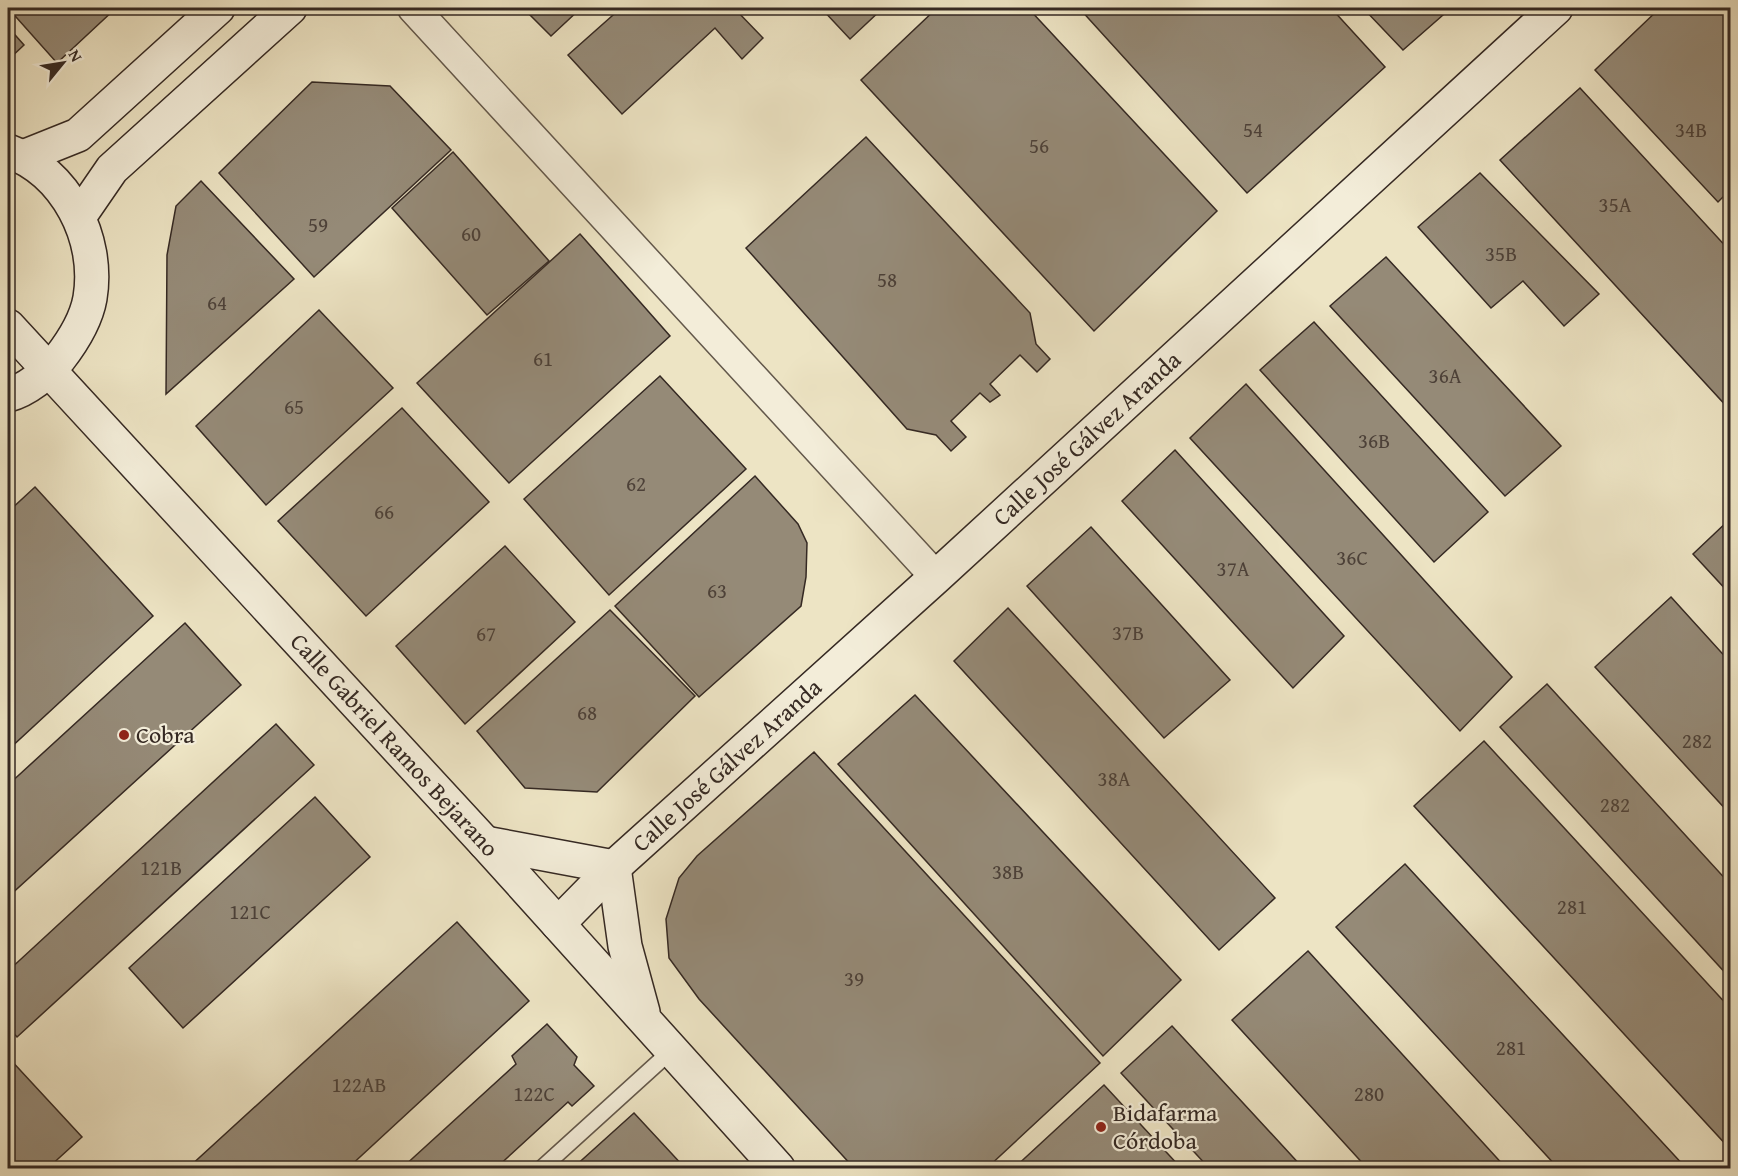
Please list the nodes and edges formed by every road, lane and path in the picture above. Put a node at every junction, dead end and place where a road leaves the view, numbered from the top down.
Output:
1 (218, 8) edge
2 (290, 8) edge
3 (414, 8) edge
4 (1556, 8) edge
5 (15, 154) edge
6 (79, 216) junction
7 (8, 326) edge
8 (49, 371) junction
9 (8, 395) edge
10 (936, 577) junction
11 (485, 843) junction
12 (614, 867) junction
13 (558, 924) junction
14 (646, 1020) junction
15 (672, 1050) junction
16 (542, 1168) edge
17 (778, 1168) edge

1 - 5 street
2 - 6 street
3 - 10 street
4 - 10 street, Calle José Gálvez Aranda
5 - 6 street
6 - 8 street
7 - 8 street, Calle Gabriel Ramos Bejarano
8 - 9 street
8 - 11 street, Calle Gabriel Ramos Bejarano
10 - 12 street, Calle José Gálvez Aranda
11 - 12 street, Calle José Gálvez Aranda
11 - 13 street, Calle Gabriel Ramos Bejarano
12 - 13 street, Calle José Gálvez Aranda
12 - 14 street, Calle José Gálvez Aranda
13 - 14 street, Calle Gabriel Ramos Bejarano
14 - 15 street, Calle Gabriel Ramos Bejarano
15 - 16 lane
15 - 17 street, Calle Gabriel Ramos Bejarano

